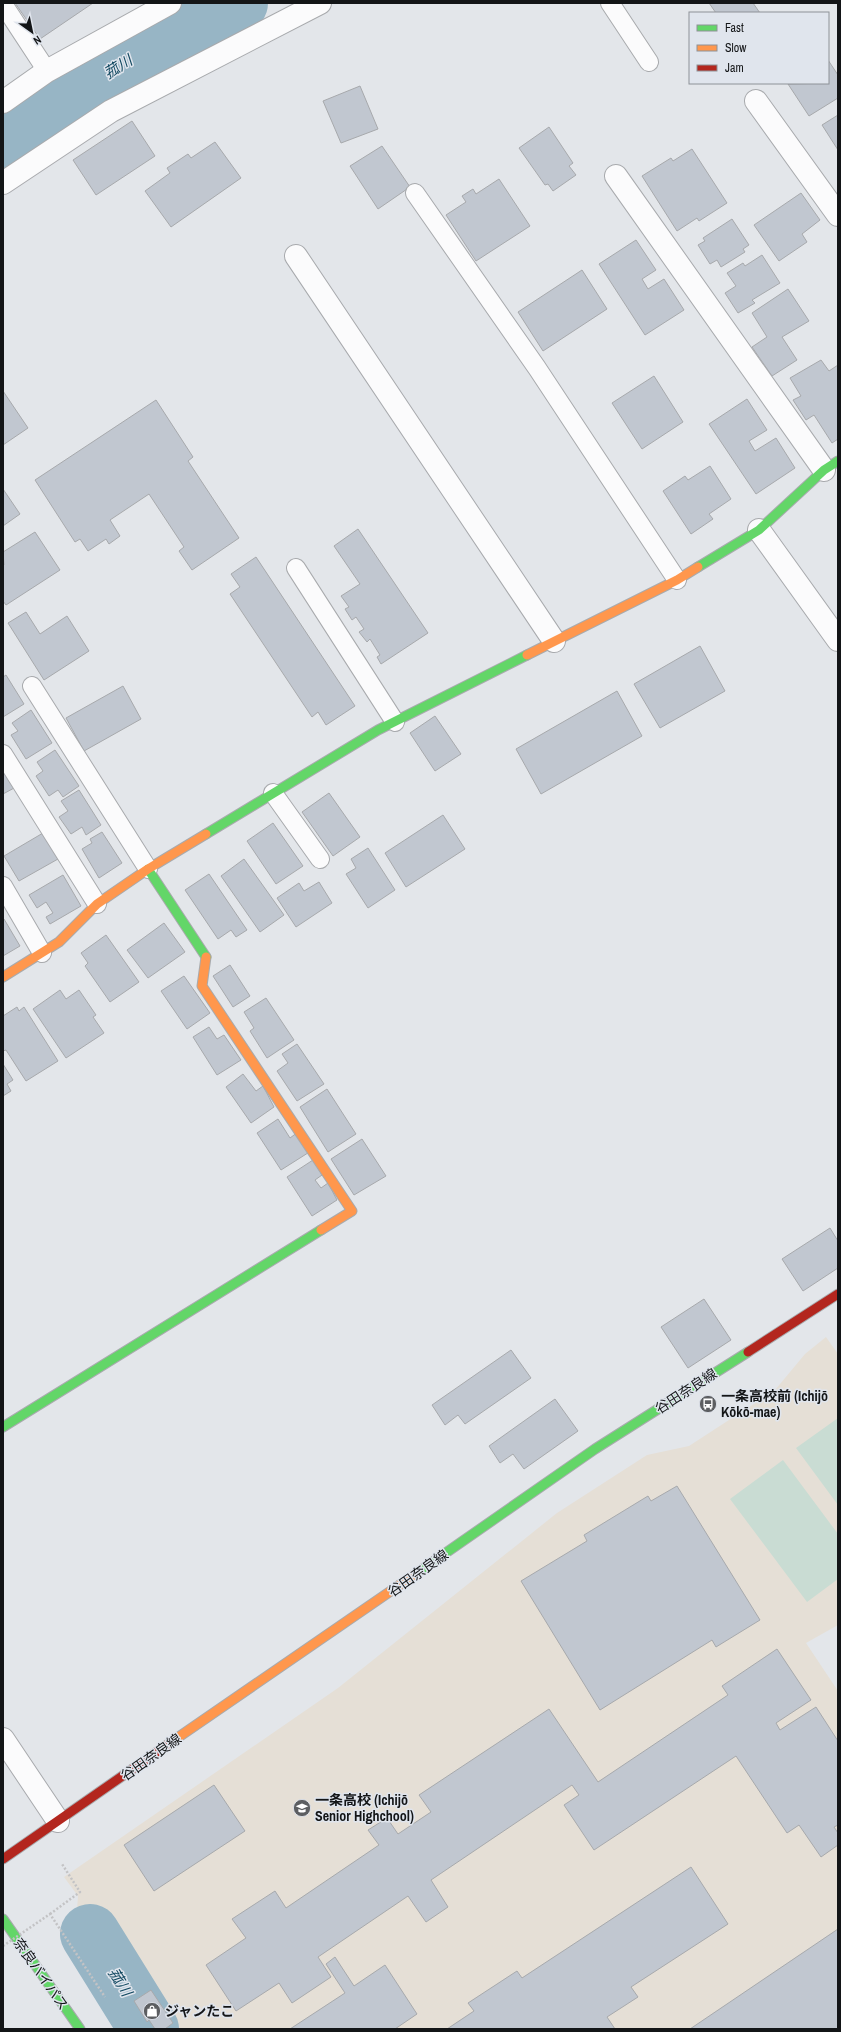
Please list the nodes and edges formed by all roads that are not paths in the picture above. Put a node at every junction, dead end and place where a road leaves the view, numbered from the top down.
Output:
1 (170, 3) edge
2 (320, 3) edge
3 (610, 3) edge
4 (3, 4) edge
5 (139, 10) edge
6 (649, 62) dead end
7 (47, 71) junction
8 (756, 101) dead end
9 (3, 102) edge
10 (616, 176) dead end
11 (3, 183) edge
12 (415, 193) dead end
13 (838, 215) edge
14 (296, 256) dead end
15 (831, 466) edge
16 (759, 530) junction
17 (296, 568) dead end
18 (677, 580) junction
19 (838, 640) edge
20 (554, 641) junction
21 (32, 686) dead end
22 (395, 722) junction
23 (3, 754) edge
24 (273, 794) junction
25 (320, 859) dead end
26 (148, 869) junction
27 (3, 886) edge
28 (97, 904) junction
29 (42, 953) junction
30 (3, 977) edge
31 (838, 1294) edge
32 (3, 1427) edge
33 (3, 1739) edge
34 (58, 1821) junction
35 (3, 1859) edge
36 (3, 1919) edge
37 (80, 2029) edge

1 - 5 street
2 - 11 street
3 - 6 lane
4 - 7 lane
5 - 7 street
7 - 9 street
8 - 13 street
10 - 15 street
12 - 18 lane
14 - 20 street
15 - 16 main road
16 - 18 main road
16 - 19 street
17 - 22 lane
18 - 20 main road
20 - 22 main road
21 - 26 lane
22 - 24 main road
23 - 28 lane
24 - 25 lane
24 - 26 main road
26 - 28 main road
26 - 32 main road
27 - 29 lane
28 - 29 main road
29 - 30 main road
31 - 34 main road, 谷田奈良線
33 - 34 street
34 - 35 main road, 谷田奈良線
36 - 37 main road, 奈良バイパス

